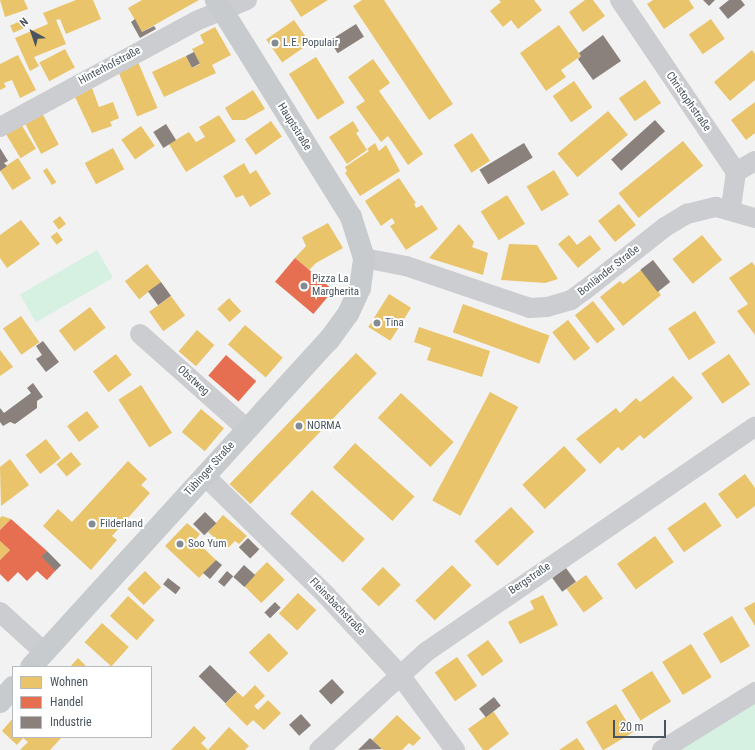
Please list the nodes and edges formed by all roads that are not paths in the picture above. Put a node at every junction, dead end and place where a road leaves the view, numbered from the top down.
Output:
1 (247, 0) edge
2 (620, 0) edge
3 (220, 6) edge
4 (0, 126) edge
5 (755, 161) edge
6 (736, 172) junction
7 (731, 209) junction
8 (755, 218) edge
9 (364, 258) junction
10 (140, 334) dead end
11 (755, 427) edge
12 (247, 428) junction
13 (205, 476) junction
14 (0, 612) edge
15 (38, 660) edge
16 (400, 675) junction
17 (12, 688) edge
18 (755, 692) edge
19 (0, 702) edge
20 (319, 750) edge
21 (455, 750) edge
22 (662, 750) edge

1 - 3 street, Hinterhofstraße
2 - 6 street, Christophstraße
3 - 4 street, Hinterhofstraße
3 - 9 main road, Hauptstraße
5 - 6 street
6 - 7 street
7 - 8 street, Bonländer Straße
7 - 9 street, Bonländer Straße
9 - 12 main road, Tübinger Straße
10 - 12 street, Obstweg
11 - 16 street, Bergstraße
12 - 13 main road, Tübinger Straße
13 - 15 main road, Tübinger Straße
13 - 16 street, Fleinsbachstraße
14 - 15 street
16 - 20 street, Bergstraße
16 - 21 street, Fleinsbachstraße
17 - 19 main road
18 - 22 street

